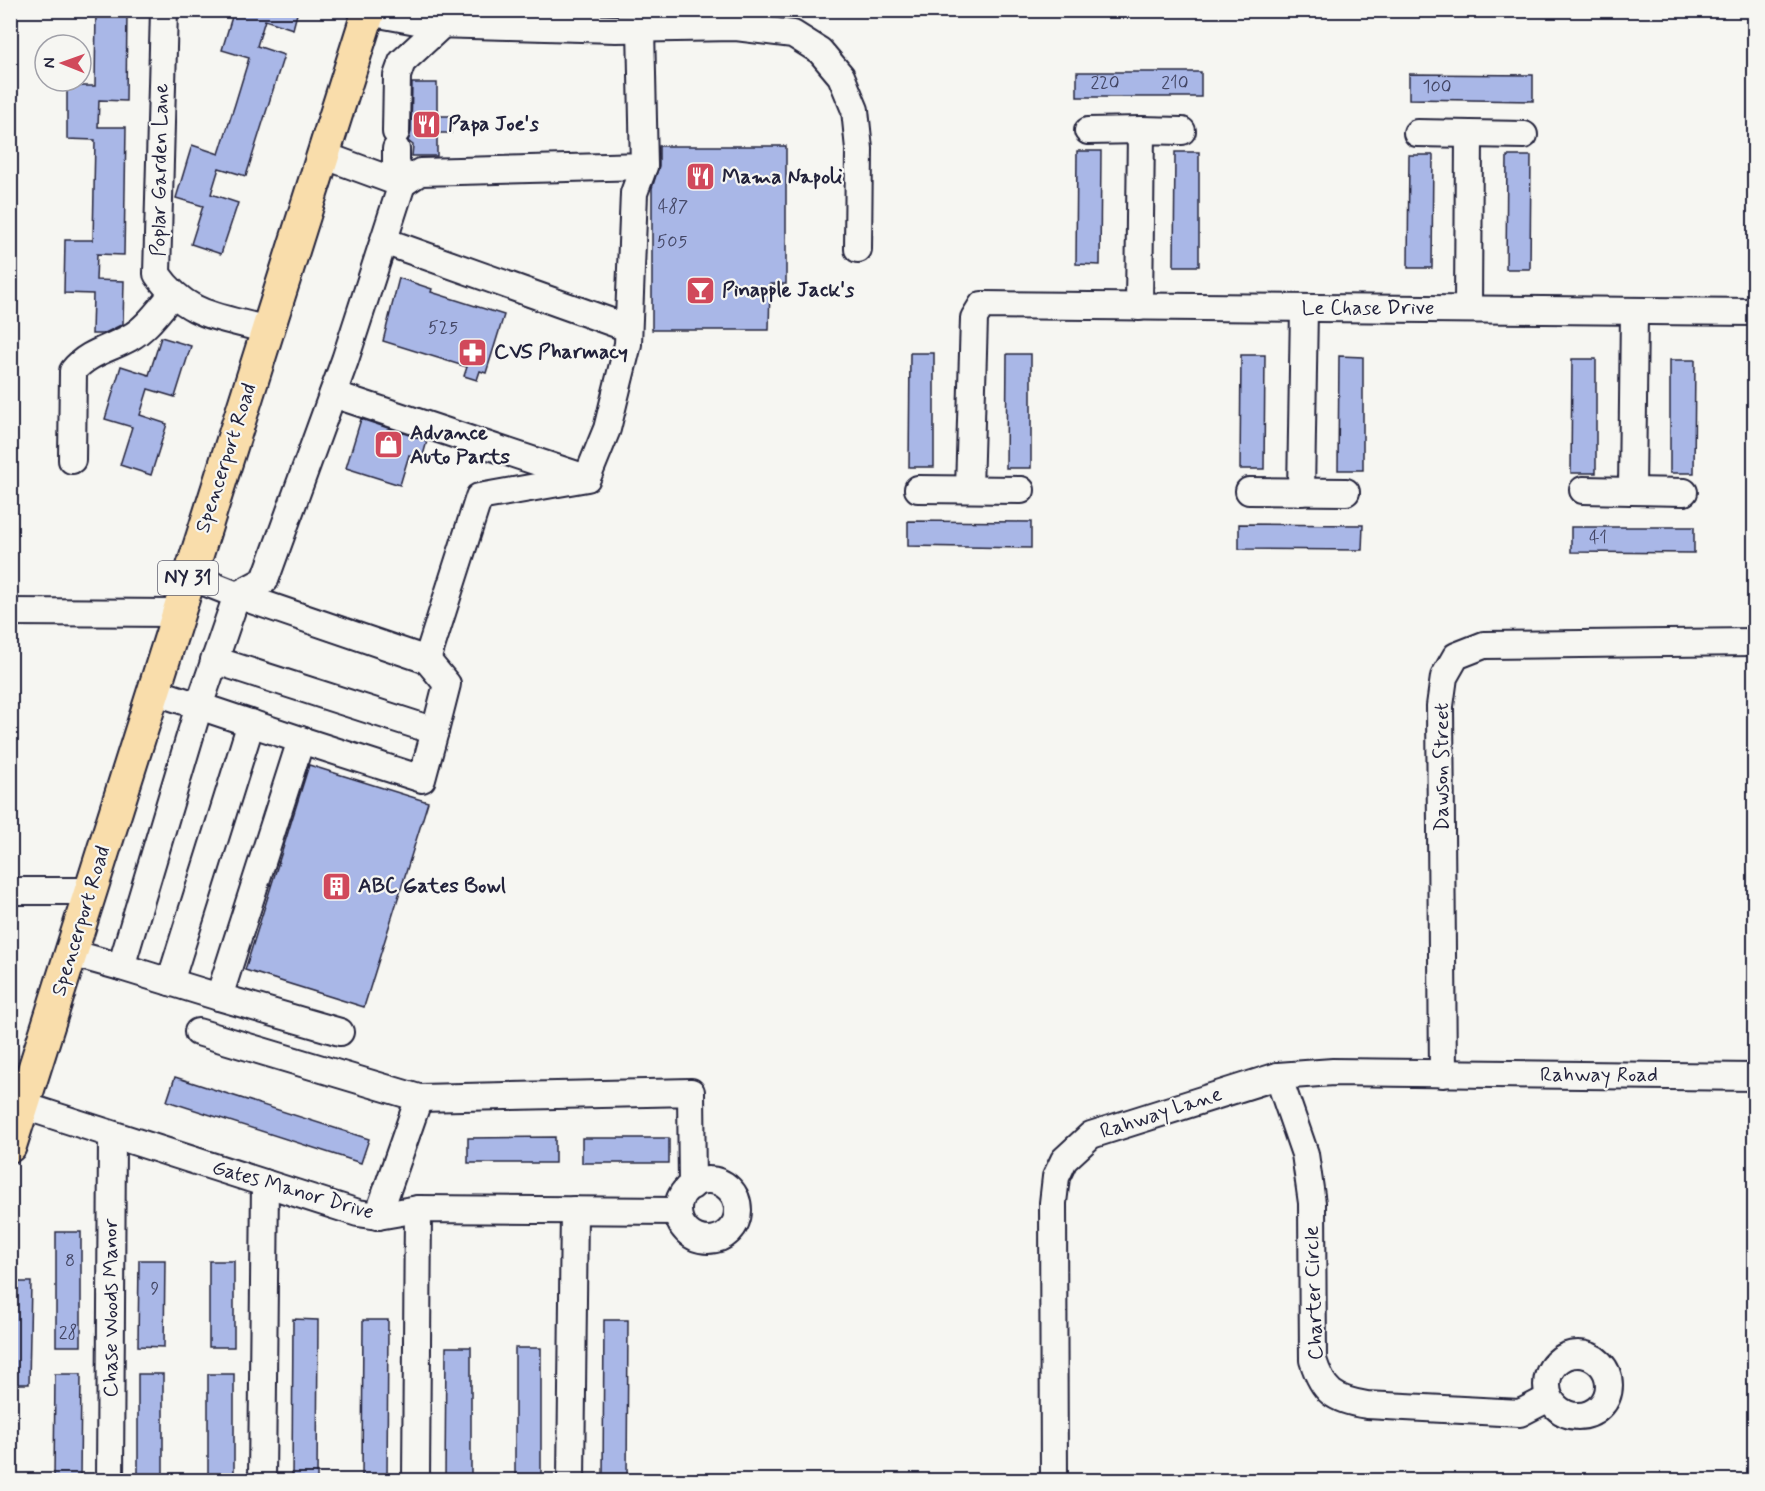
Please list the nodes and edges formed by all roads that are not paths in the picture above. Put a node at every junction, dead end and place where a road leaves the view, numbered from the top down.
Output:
1 (164, 10) edge
2 (368, 11) edge
3 (443, 24) junction
4 (641, 28) junction
5 (1141, 130) junction
6 (1088, 131) dead end
7 (1182, 131) dead end
8 (1417, 133) dead end
9 (1469, 134) junction
10 (1524, 135) dead end
11 (323, 155) junction
12 (644, 166) junction
13 (402, 184) junction
14 (384, 241) junction
15 (858, 249) dead end
16 (172, 295) junction
17 (1139, 307) junction
18 (1304, 308) junction
19 (1468, 309) junction
20 (1634, 310) junction
21 (1755, 312) edge
22 (628, 328) junction
23 (267, 330) junction
24 (333, 394) junction
25 (72, 460) dead end
26 (587, 478) junction
27 (918, 489) dead end
28 (969, 489) junction
29 (1021, 490) dead end
30 (1583, 490) dead end
31 (1249, 491) dead end
32 (1632, 491) junction
33 (1301, 492) junction
34 (1346, 492) dead end
35 (1684, 492) dead end
36 (189, 576) junction
37 (237, 595) junction
38 (10, 612) edge
39 (178, 613) junction
40 (1755, 642) edge
41 (214, 660) junction
42 (427, 660) junction
43 (153, 691) junction
44 (199, 706) junction
45 (251, 723) junction
46 (435, 731) junction
47 (301, 740) junction
48 (10, 891) edge
49 (91, 891) junction
50 (71, 953) junction
51 (121, 967) junction
52 (170, 982) junction
53 (219, 998) junction
54 (198, 1032) dead end
55 (340, 1032) dead end
56 (1443, 1074) junction
57 (1278, 1076) junction
58 (1755, 1077) edge
59 (419, 1098) junction
60 (24, 1106) junction
61 (112, 1136) junction
62 (10, 1146) edge
63 (265, 1183) junction
64 (692, 1186) junction
65 (418, 1209) junction
66 (574, 1210) junction
67 (678, 1211) junction
68 (378, 1216) junction
69 (1549, 1398) dead end
70 (110, 1480) edge
71 (262, 1480) edge
72 (416, 1480) edge
73 (571, 1480) edge
74 (1054, 1480) edge

1 - 16 street, Poplar Garden Lane
2 - 3 street
2 - 11 main road, Spencerport Road / NY 31
3 - 4 street
3 - 13 street
4 - 12 street
4 - 15 street
5 - 6 street
5 - 7 street
5 - 17 street
8 - 9 street
9 - 10 street
9 - 19 street
11 - 13 street
11 - 23 main road, Spencerport Road / NY 31
12 - 13 street
12 - 22 street
13 - 14 street
14 - 22 street
14 - 24 street
16 - 23 street, Poplar Garden Lane
16 - 25 street
17 - 18 street, Le Chase Drive
17 - 28 street, Le Chase Drive
18 - 19 street, Le Chase Drive
18 - 33 street
19 - 20 street, Le Chase Drive
20 - 21 street, Le Chase Drive
20 - 32 street
22 - 26 street
23 - 36 main road, Spencerport Road / NY 31
24 - 26 street
24 - 37 street
26 - 42 street
27 - 28 street
28 - 29 street
30 - 32 street
31 - 33 street
32 - 35 street
33 - 34 street
36 - 37 street
36 - 39 main road, Spencerport Road / NY 31
37 - 41 street
37 - 42 street
38 - 39 street
39 - 43 main road, Spencerport Road / NY 31
40 - 56 street, Dawson Street
41 - 44 street
41 - 46 street
42 - 46 street
43 - 44 street
43 - 49 main road, Spencerport Road / NY 31
44 - 45 street
44 - 51 street
45 - 47 street
45 - 52 street
46 - 47 street
47 - 53 street
48 - 49 street
49 - 50 main road, Spencerport Road / NY 31
50 - 51 street
50 - 60 main road, Spencerport Road / NY 31
51 - 52 street
52 - 53 street
53 - 55 street
54 - 59 street
56 - 57 street, Rahway Lane
56 - 58 street, Rahway Road
57 - 69 street, Charter Circle
57 - 74 street, Rahway Lane
59 - 64 street
59 - 68 street
60 - 61 street, Gates Manor Drive
60 - 62 main road, Spencerport Road / NY 31
61 - 63 street, Gates Manor Drive
61 - 70 street, Chase Woods Manor
63 - 68 street, Gates Manor Drive
63 - 71 street
64 - 67 street
64 - 67 street
65 - 66 street, Gates Manor Drive
65 - 68 street, Gates Manor Drive
65 - 72 street
66 - 67 street, Gates Manor Drive
66 - 73 street

